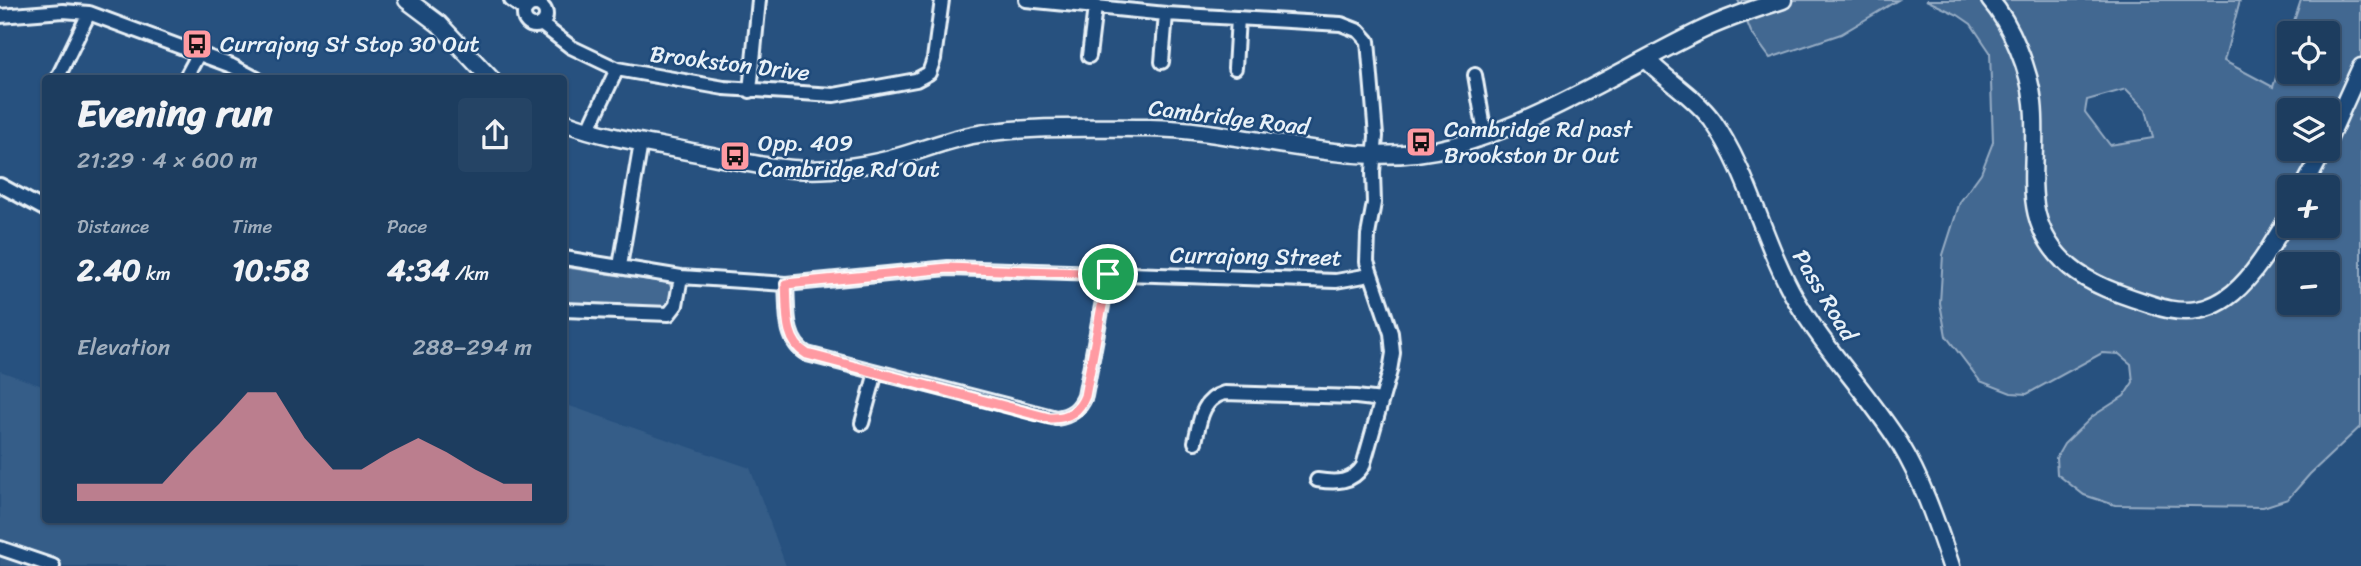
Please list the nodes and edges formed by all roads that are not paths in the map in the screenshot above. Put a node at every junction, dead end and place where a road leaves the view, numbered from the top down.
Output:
1 (407, 0) edge
2 (511, 0) edge
3 (759, 0) edge
4 (942, 0) edge
5 (1026, 0) edge
6 (1783, 0) edge
7 (1990, 0) edge
8 (544, 3) edge
9 (1094, 8) junction
10 (525, 10) junction
11 (89, 13) junction
12 (1166, 13) junction
13 (0, 16) edge
14 (1238, 18) junction
15 (541, 24) junction
16 (200, 53) junction
17 (1089, 56) dead end
18 (1646, 59) junction
19 (1162, 62) dead end
20 (2361, 66) edge
21 (1235, 68) dead end
22 (617, 69) junction
23 (59, 75) edge
24 (187, 75) edge
25 (249, 75) edge
26 (487, 75) edge
27 (1475, 75) dead end
28 (750, 91) junction
29 (2340, 113) edge
30 (567, 123) edge
31 (588, 131) junction
32 (1485, 134) junction
33 (641, 142) junction
34 (1375, 154) junction
35 (0, 185) edge
36 (42, 208) edge
37 (2277, 235) edge
38 (567, 258) edge
39 (620, 266) junction
40 (1108, 274) junction
41 (1370, 275) junction
42 (681, 277) junction
43 (786, 284) junction
44 (567, 310) edge
45 (876, 372) junction
46 (1382, 400) junction
47 (862, 423) dead end
48 (1195, 442) dead end
49 (1317, 480) dead end
50 (0, 548) edge
51 (53, 566) edge
52 (1951, 566) edge

1 - 26 main road
2 - 10 street
3 - 28 street
4 - 28 street, Brookston Drive
5 - 9 street
6 - 18 main road, Cambridge Road
7 - 37 main road
8 - 10 street
8 - 15 street
9 - 12 street
9 - 17 street
10 - 15 street
11 - 13 street
11 - 16 street
11 - 23 street
12 - 14 street
12 - 19 street
14 - 21 street
14 - 34 street
15 - 22 street, Brookston Drive
16 - 24 street
16 - 25 street
18 - 32 main road, Cambridge Road
18 - 52 main road, Pass Road
20 - 29 main road
22 - 28 street, Brookston Drive
22 - 31 street, Brookston Drive
27 - 32 street
30 - 31 main road, Cambridge Road
31 - 33 main road, Cambridge Road
32 - 34 main road, Cambridge Road
33 - 34 main road, Cambridge Road
33 - 39 street
34 - 41 street
35 - 36 street
38 - 39 street, Currajong Street
39 - 42 street, Currajong Street
40 - 41 street, Currajong Street
40 - 43 street, Currajong Street
40 - 45 street
41 - 46 street
42 - 43 street, Currajong Street
42 - 44 street
43 - 45 street
45 - 47 street
46 - 48 street
46 - 49 street
50 - 51 street

